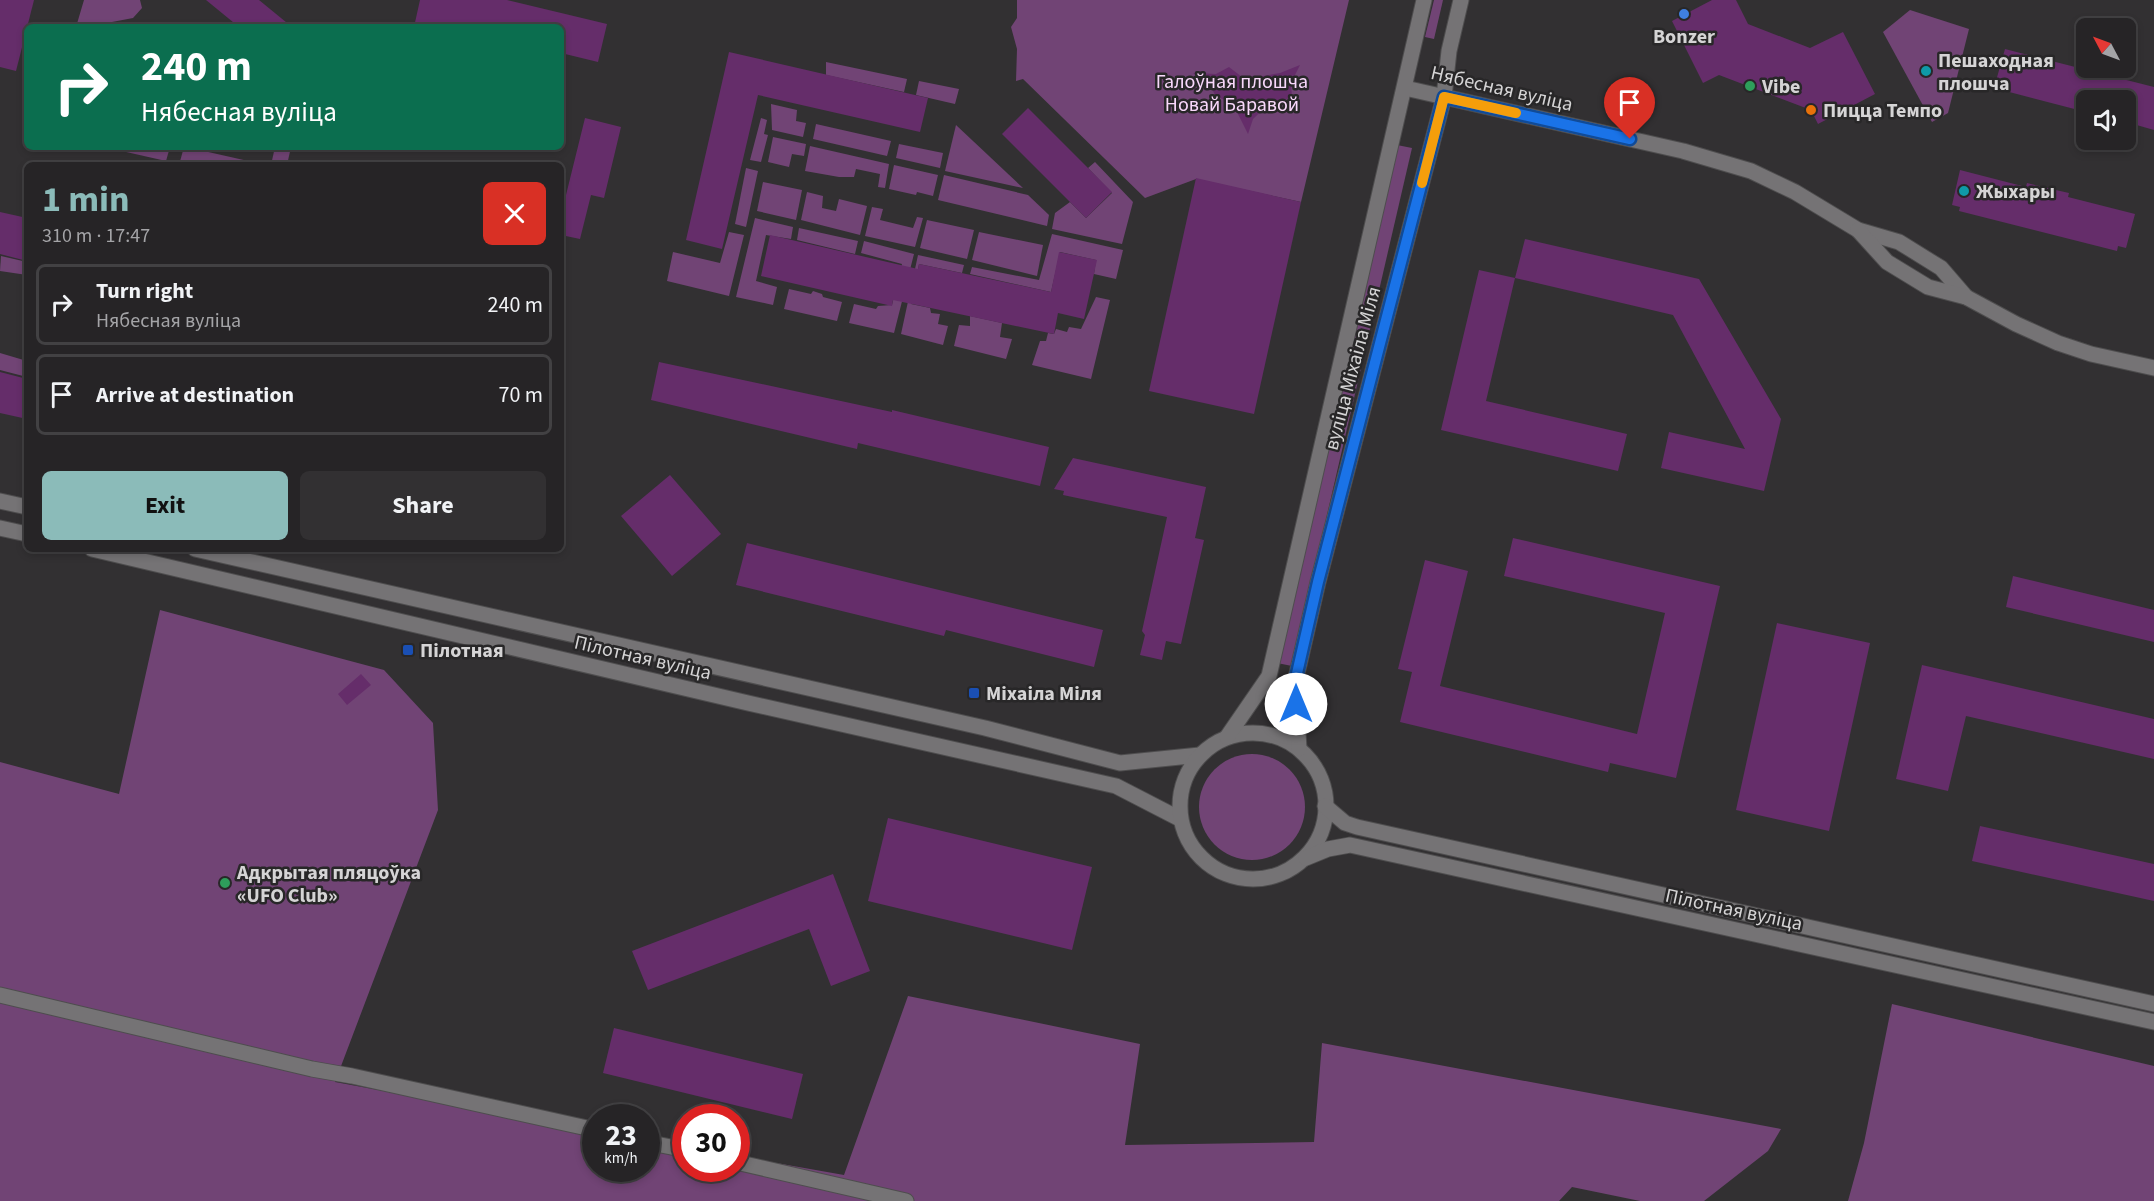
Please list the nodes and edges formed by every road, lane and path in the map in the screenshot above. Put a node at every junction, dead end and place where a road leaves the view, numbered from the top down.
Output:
1 (1425, 0) edge
2 (1461, 0) edge
3 (1405, 88) junction
4 (1444, 97) junction
5 (1858, 230) junction
6 (1966, 297) junction
7 (2154, 368) edge
8 (0, 501) edge
9 (24, 506) edge
10 (0, 528) edge
11 (24, 533) edge
12 (105, 552) edge
13 (201, 552) edge
14 (205, 552) edge
15 (203, 575) junction
16 (1227, 737) junction
17 (1299, 749) junction
18 (1200, 754) junction
19 (1325, 806) junction
20 (1180, 819) junction
21 (1306, 858) junction
22 (1863, 940) junction
23 (1859, 958) junction
24 (0, 995) edge
25 (2154, 1004) edge
26 (2154, 1022) edge
27 (582, 1127) edge
28 (750, 1165) edge
29 (906, 1201) edge

1 - 3 street, вуліца Міхаіла Міля
2 - 4 street, вуліца Міхаіла Міля
3 - 4 street, Нябесная вуліца
3 - 16 street, вуліца Міхаіла Міля
4 - 5 street, Нябесная вуліца
4 - 17 street, вуліца Міхаіла Міля
5 - 6 street, Нябесная вуліца
5 - 6 street, Нябесная вуліца
6 - 7 street, Нябесная вуліца
8 - 9 street
10 - 11 street
12 - 15 street, Пілотная вуліца
13 - 15 street
14 - 18 street, Пілотная вуліца
15 - 20 street, Пілотная вуліца
16 - 17 street
16 - 18 street
17 - 19 street
18 - 20 street
19 - 21 street
19 - 22 street, Пілотная вуліца
20 - 21 street
21 - 23 street, Пілотная вуліца
22 - 23 street
22 - 25 street, Пілотная вуліца
23 - 26 street, Пілотная вуліца
24 - 27 street
28 - 29 street

